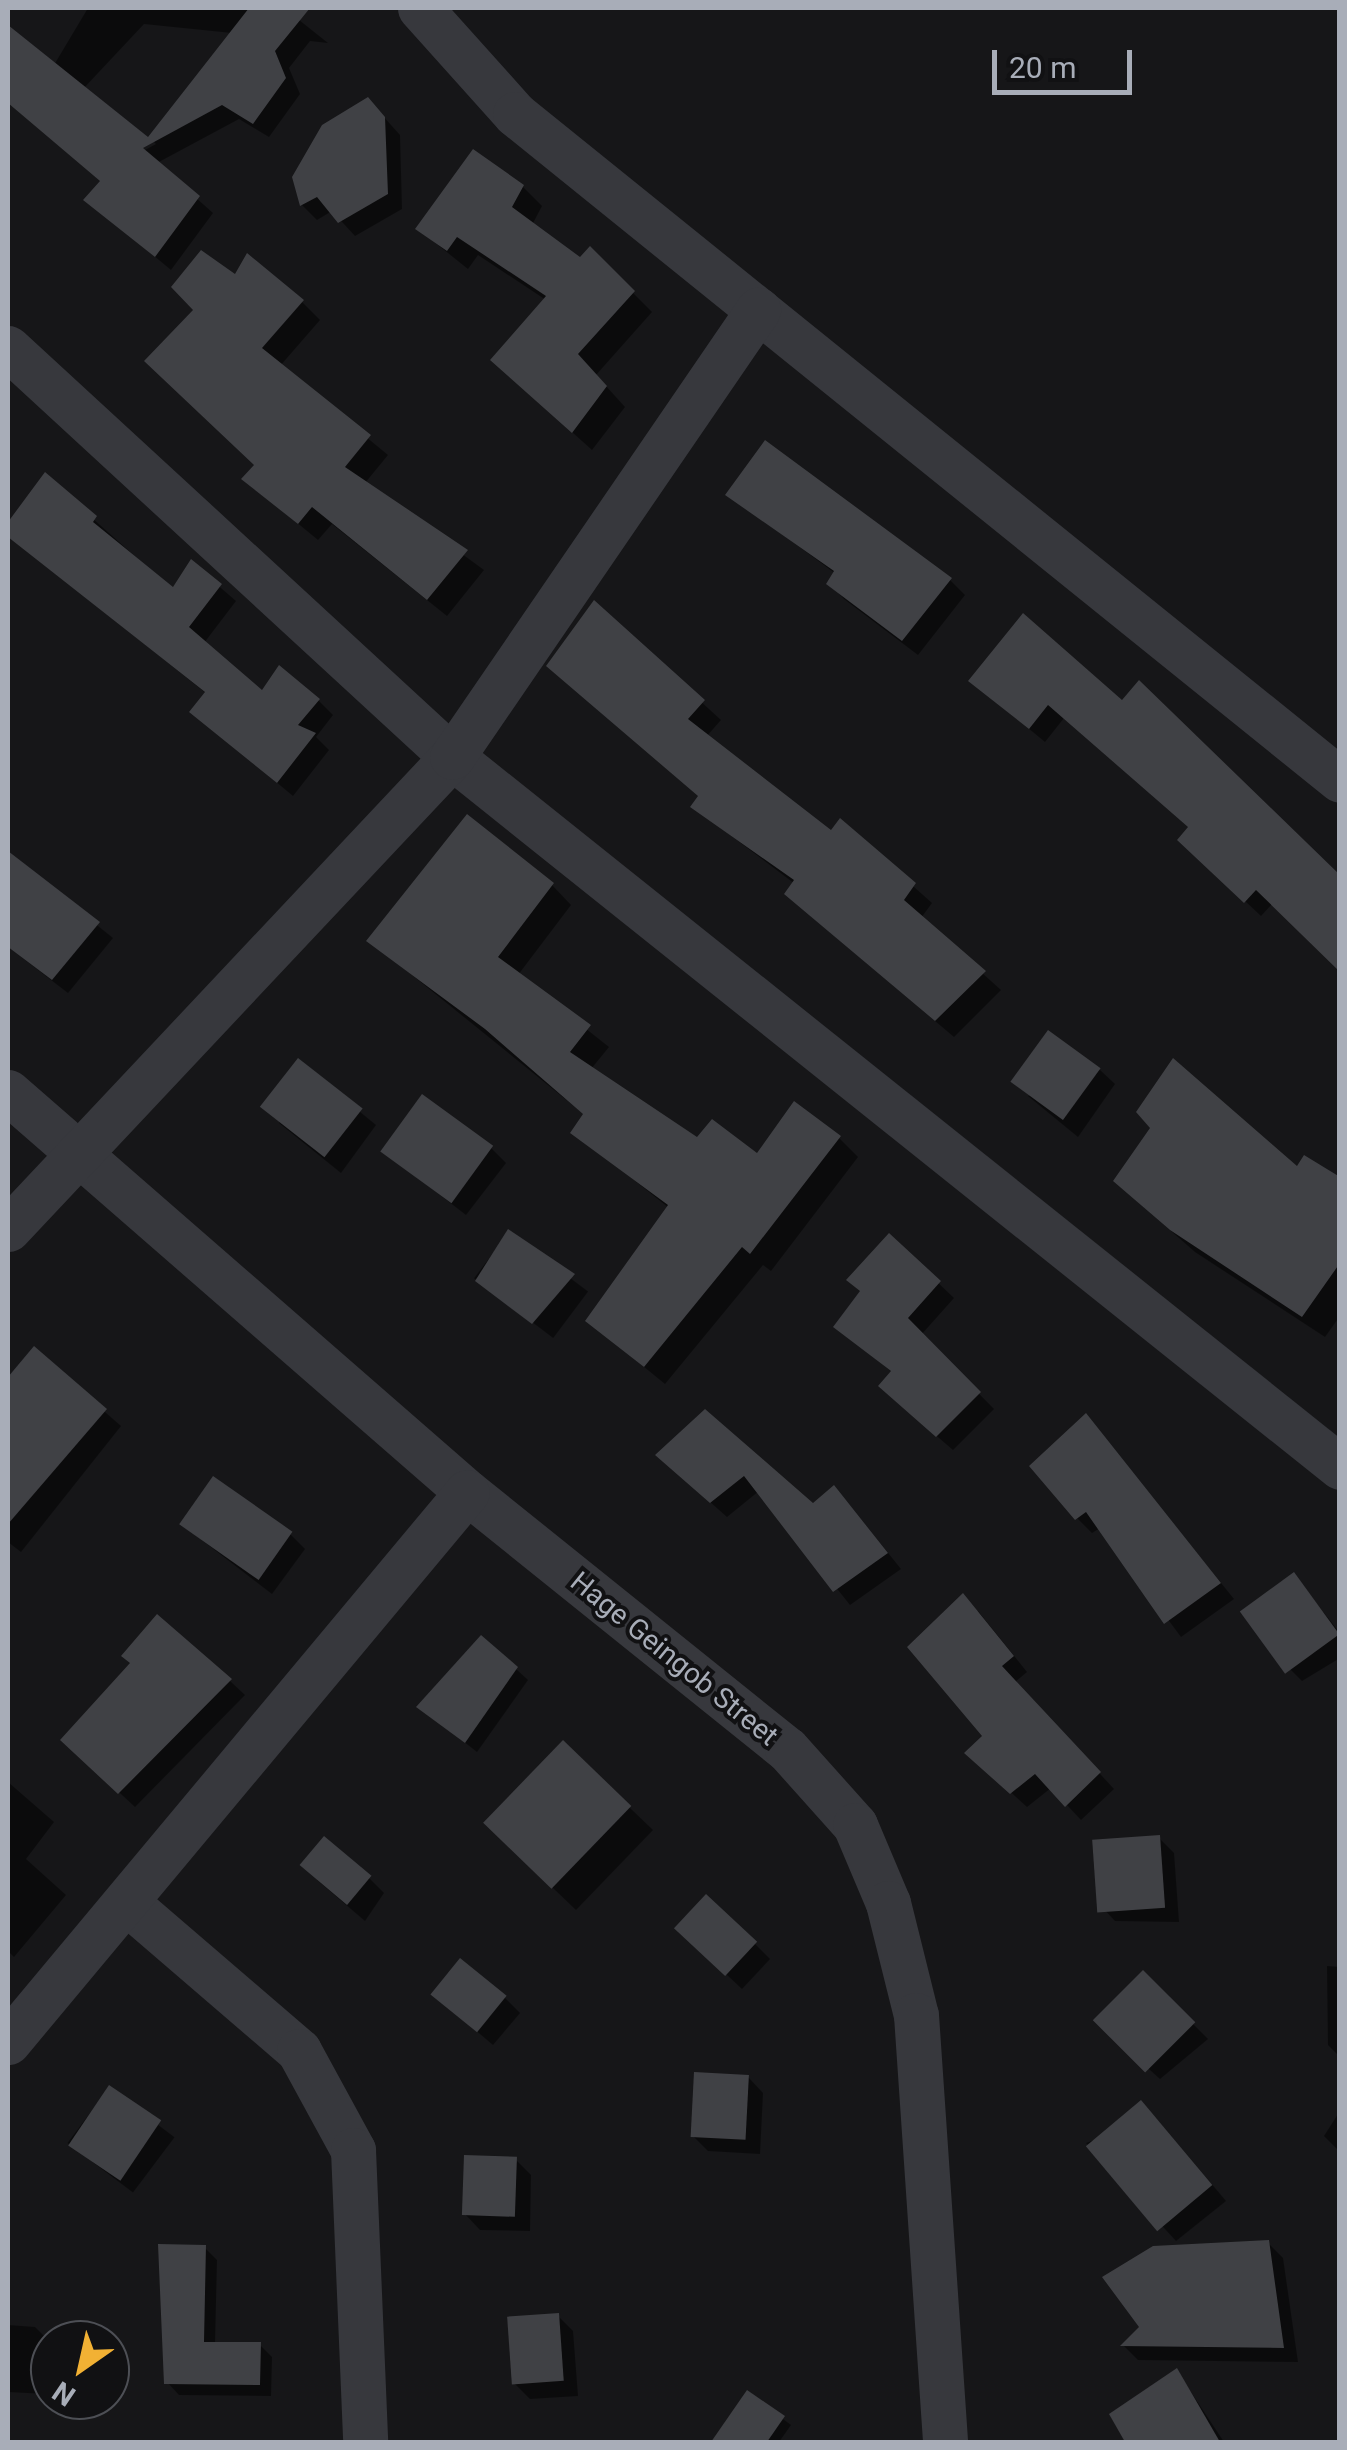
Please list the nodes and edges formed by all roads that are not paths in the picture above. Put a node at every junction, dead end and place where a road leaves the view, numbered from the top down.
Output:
1 (420, 8) edge
2 (758, 310) junction
3 (8, 348) edge
4 (452, 757) junction
5 (1340, 780) edge
6 (8, 1092) edge
7 (77, 1151) junction
8 (8, 1230) edge
9 (1340, 1466) edge
10 (467, 1492) junction
11 (126, 1902) junction
12 (8, 2042) edge
13 (365, 2442) edge
14 (945, 2442) edge

1 - 2 street
2 - 4 street
2 - 5 street
3 - 4 street
4 - 7 street
4 - 9 street
6 - 7 street, Hage Geingob Street
7 - 8 street
7 - 10 street, Hage Geingob Street
10 - 11 street
10 - 14 street, Hage Geingob Street
11 - 12 street
11 - 13 street

